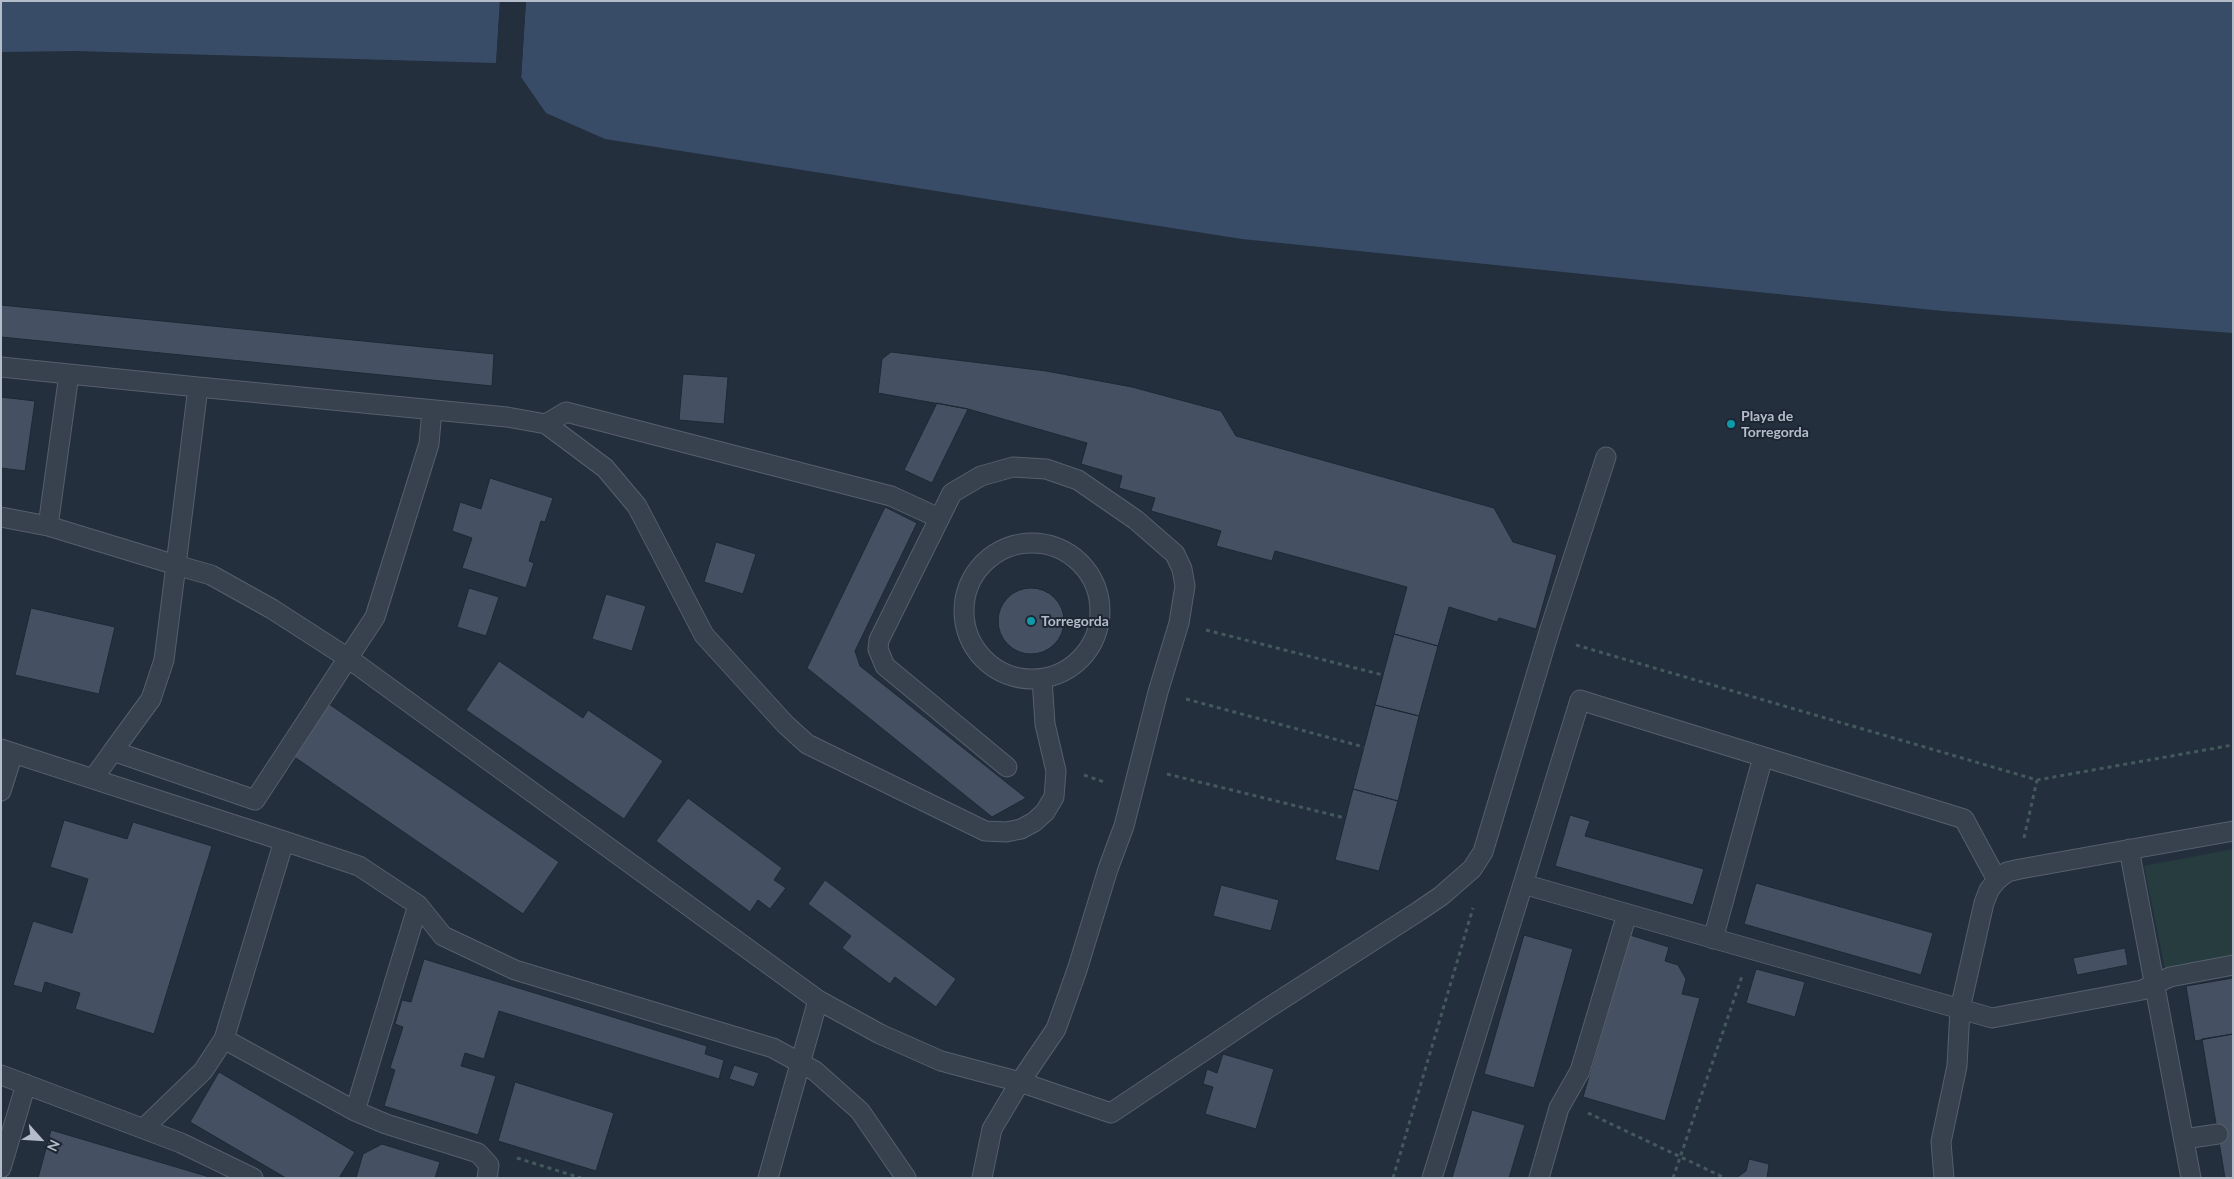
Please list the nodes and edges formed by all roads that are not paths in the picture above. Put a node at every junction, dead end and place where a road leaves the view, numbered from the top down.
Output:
1 (1, 367) edge
2 (69, 374) junction
3 (198, 387) junction
4 (432, 410) junction
5 (546, 424) junction
6 (1606, 457) dead end
7 (1, 517) edge
8 (939, 518) junction
9 (48, 526) junction
10 (176, 565) junction
11 (348, 658) junction
12 (1042, 679) junction
13 (7, 751) edge
14 (113, 751) junction
15 (1763, 757) junction
16 (1007, 767) dead end
17 (92, 779) junction
18 (1, 791) edge
19 (2233, 831) edge
20 (284, 842) junction
21 (2129, 849) junction
22 (1997, 880) junction
23 (1523, 884) junction
24 (418, 905) junction
25 (1627, 914) junction
26 (1713, 939) junction
27 (2233, 965) edge
28 (2154, 984) junction
29 (818, 1000) junction
30 (1960, 1009) junction
31 (224, 1039) junction
32 (800, 1063) junction
33 (1, 1075) edge
34 (1020, 1082) junction
35 (26, 1084) junction
36 (355, 1111) junction
37 (144, 1128) junction
38 (2218, 1134) dead end
39 (2184, 1139) junction
40 (1, 1168) edge
41 (487, 1169) edge
42 (253, 1178) edge
43 (768, 1178) edge
44 (906, 1178) edge
45 (982, 1178) edge
46 (1432, 1178) edge
47 (1539, 1178) edge
48 (1944, 1178) edge
49 (2192, 1178) edge

1 - 2 lane
2 - 3 lane
2 - 9 lane
3 - 4 lane
3 - 10 lane
4 - 5 lane
4 - 11 lane
5 - 8 lane
5 - 12 lane
6 - 34 lane
7 - 9 lane
8 - 16 lane
8 - 34 lane
9 - 10 lane
10 - 11 lane
10 - 14 lane
11 - 14 lane
11 - 29 lane
12 - 12 lane
13 - 17 lane
13 - 18 lane
14 - 17 lane
15 - 22 lane
15 - 23 lane
15 - 26 lane
17 - 20 lane
19 - 21 lane
20 - 24 lane
20 - 31 lane
21 - 22 lane
21 - 28 lane
22 - 30 lane
23 - 25 lane
23 - 46 lane
24 - 32 lane
24 - 36 lane
25 - 26 lane
25 - 47 lane
26 - 30 lane
27 - 28 lane
28 - 30 lane
28 - 39 lane
29 - 32 lane
29 - 34 lane
30 - 48 lane
31 - 36 lane
31 - 37 lane
32 - 43 lane
32 - 44 lane
33 - 35 lane
34 - 45 lane
35 - 37 lane
35 - 40 lane
36 - 41 lane
37 - 42 lane
38 - 39 lane
39 - 49 lane

